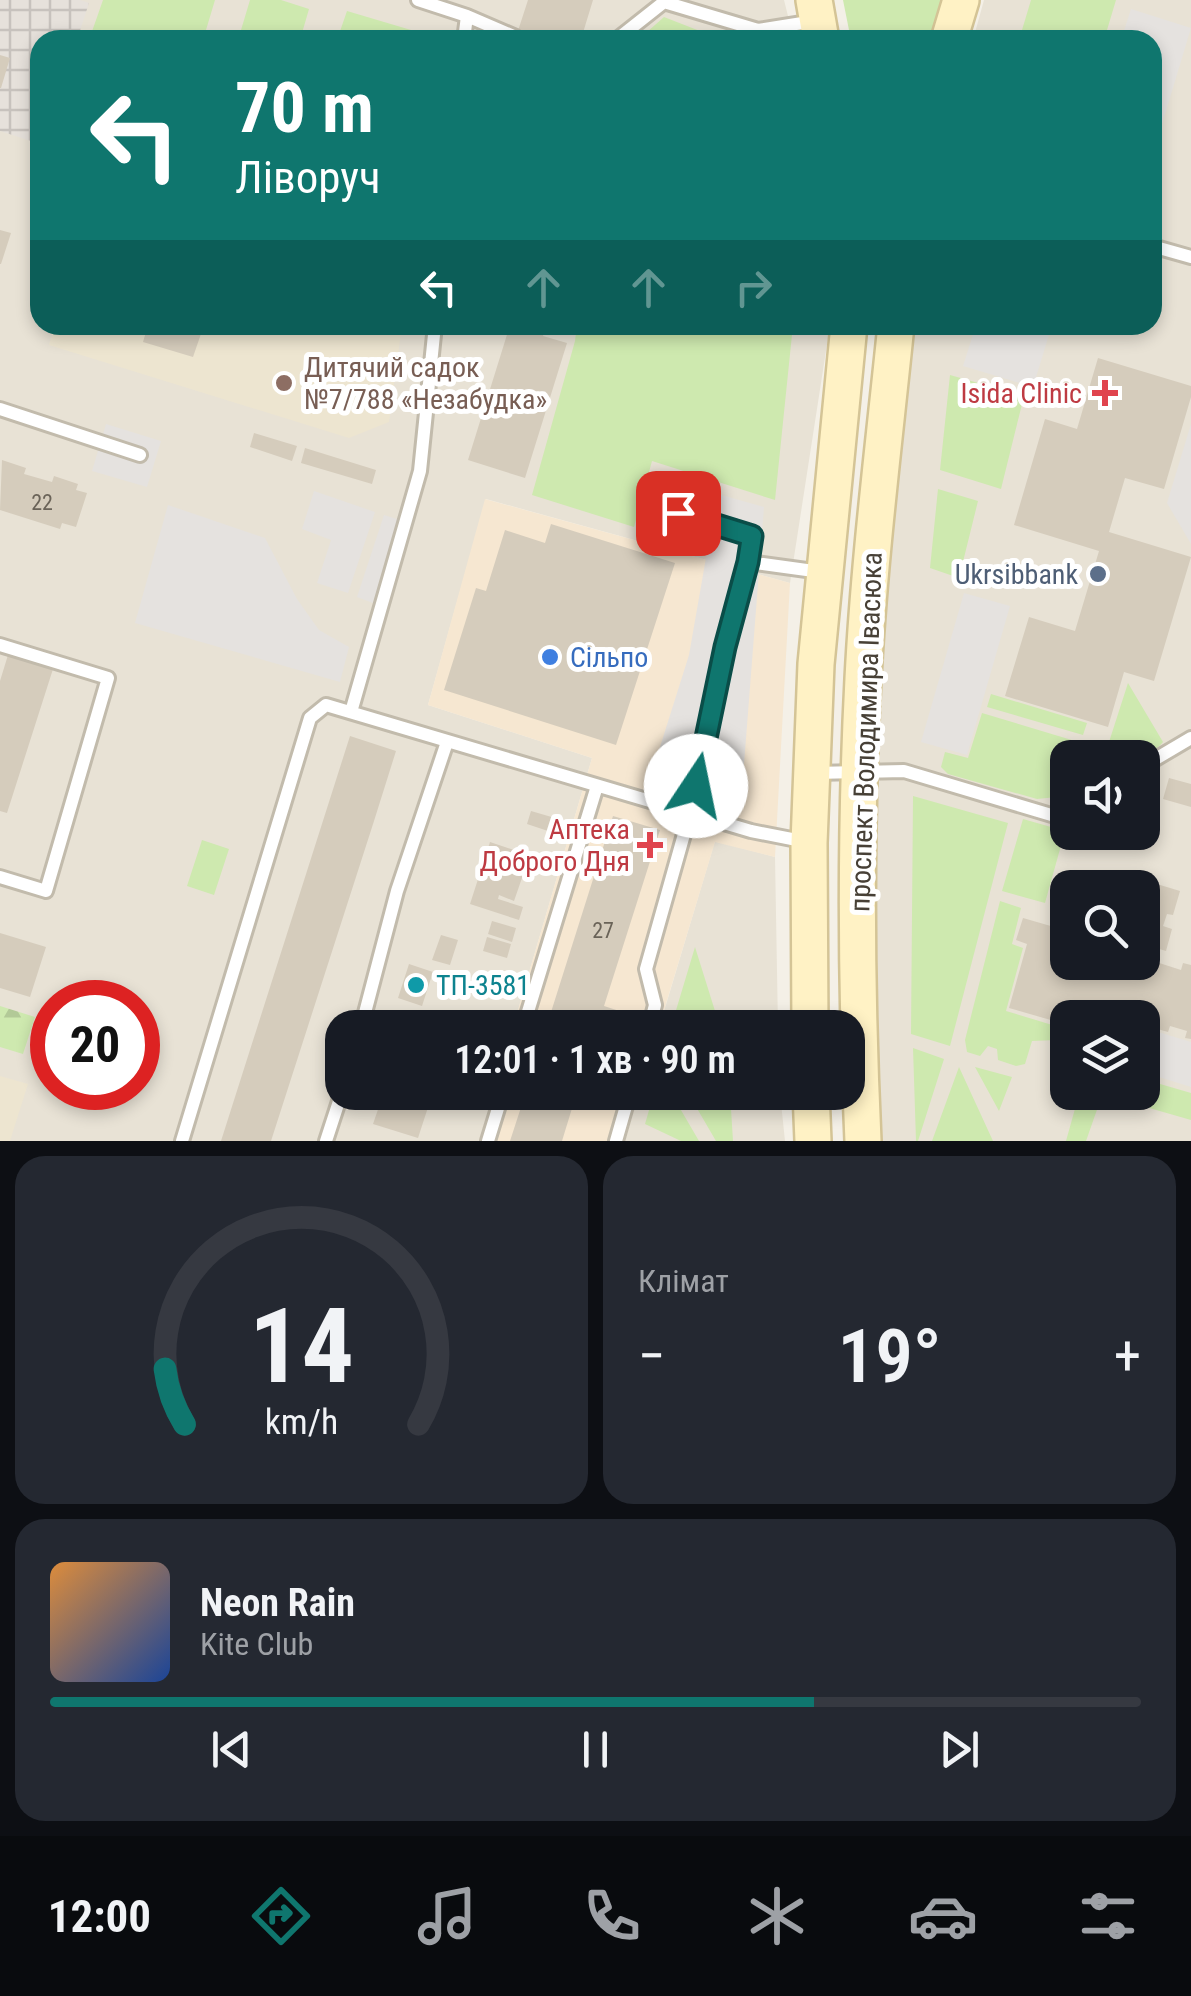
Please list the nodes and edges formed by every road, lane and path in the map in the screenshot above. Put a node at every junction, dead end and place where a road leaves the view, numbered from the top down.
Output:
1 (418, 0) edge
2 (961, 0) edge
3 (467, 16) junction
4 (817, 20) edge
5 (465, 30) edge
6 (500, 30) edge
7 (629, 30) edge
8 (758, 30) edge
9 (758, 30) edge
10 (953, 30) edge
11 (1162, 249) edge
12 (1191, 257) edge
13 (434, 335) edge
14 (848, 335) edge
15 (895, 335) edge
16 (0, 409) edge
17 (140, 455) dead end
18 (678, 513) dead end
19 (748, 562) junction
20 (824, 572) junction
21 (0, 645) edge
22 (350, 712) junction
23 (1191, 738) edge
24 (447, 742) junction
25 (1160, 756) edge
26 (811, 773) junction
27 (859, 773) junction
28 (597, 786) junction
29 (690, 813) junction
30 (1050, 815) edge
31 (809, 842) junction
32 (0, 877) edge
33 (366, 1010) edge
34 (529, 1010) edge
35 (654, 1010) edge
36 (810, 1010) edge
37 (336, 1110) edge
38 (497, 1110) edge
39 (625, 1110) edge
40 (812, 1110) edge
41 (182, 1141) edge
42 (326, 1141) edge
43 (488, 1141) edge
44 (616, 1141) edge
45 (813, 1141) edge
46 (863, 1141) edge

1 - 3 lane
2 - 10 main road
3 - 5 lane
3 - 6 lane
4 - 9 lane
7 - 8 lane
11 - 12 lane
13 - 22 lane
14 - 20 main road, проспект Володимира Івасюка
15 - 27 main road, проспект Володимира Івасюка
16 - 17 lane
18 - 19 lane
19 - 20 lane
19 - 29 lane
20 - 26 main road, проспект Володимира Івасюка
21 - 32 lane
22 - 24 lane
22 - 41 lane
23 - 25 lane
24 - 28 lane
24 - 33 lane
26 - 27 lane
26 - 31 main road, проспект Володимира Івасюка
27 - 30 lane
27 - 46 main road, проспект Володимира Івасюка
28 - 29 lane
28 - 34 lane
29 - 31 lane
29 - 35 lane
31 - 36 main road, проспект Володимира Івасюка
37 - 42 lane
38 - 43 lane
39 - 44 lane
40 - 45 main road

